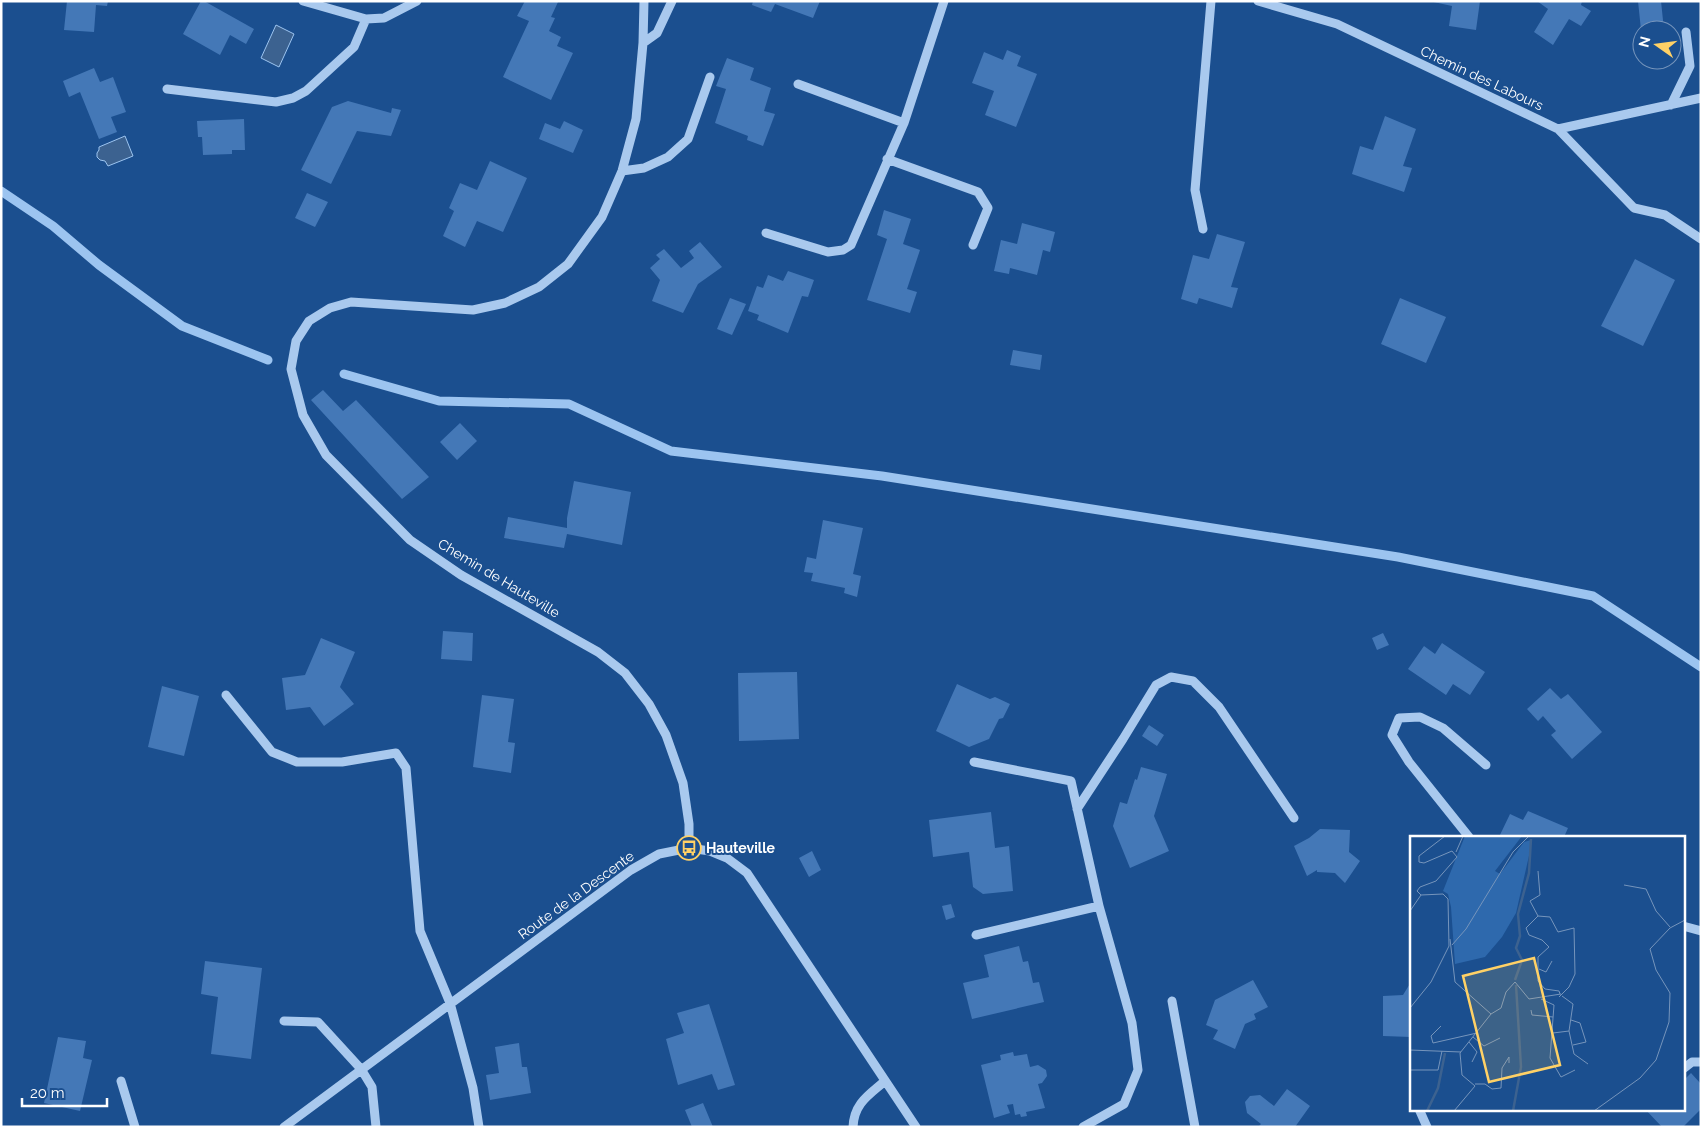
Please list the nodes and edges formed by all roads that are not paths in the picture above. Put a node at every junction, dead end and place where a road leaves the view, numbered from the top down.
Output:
1 (303, 1) edge
2 (417, 1) edge
3 (644, 1) edge
4 (672, 1) edge
5 (944, 1) edge
6 (1211, 1) edge
7 (1258, 1) edge
8 (366, 19) junction
9 (1686, 32) dead end
10 (643, 43) junction
11 (710, 77) dead end
12 (798, 84) dead end
13 (167, 89) dead end
14 (1701, 98) edge
15 (1671, 105) junction
16 (904, 123) junction
17 (1558, 130) junction
18 (887, 159) junction
19 (622, 171) junction
20 (1203, 229) dead end
21 (766, 233) dead end
22 (1701, 239) edge
23 (973, 245) dead end
24 (226, 695) dead end
25 (974, 762) dead end
26 (1486, 765) dead end
27 (1078, 809) junction
28 (1294, 818) dead end
29 (1468, 836) edge
30 (689, 848) junction
31 (1100, 906) junction
32 (1684, 926) edge
33 (1701, 931) edge
34 (976, 935) dead end
35 (1172, 1002) dead end
36 (450, 1003) junction
37 (284, 1020) dead end
38 (1701, 1062) edge
39 (1684, 1068) edge
40 (361, 1069) junction
41 (122, 1081) dead end
42 (885, 1081) junction
43 (1419, 1110) edge
44 (915, 1126) edge
45 (135, 1127) edge
46 (284, 1127) edge
47 (376, 1127) edge
48 (479, 1127) edge
49 (853, 1127) edge
50 (1083, 1127) edge
51 (1195, 1127) edge
52 (1427, 1127) edge

1 - 8 street
2 - 8 street
3 - 10 street, Chemin de Hauteville
4 - 10 street
5 - 16 street
6 - 20 street
7 - 17 street, Chemin des Labours
8 - 13 street
9 - 15 street
10 - 19 street, Chemin de Hauteville
11 - 19 street
12 - 16 street
14 - 15 street
15 - 17 street
16 - 18 street
17 - 22 street
18 - 21 street
18 - 23 street
19 - 30 street, Chemin de Hauteville
24 - 36 street
25 - 27 street
26 - 29 street
27 - 28 street
27 - 31 street
30 - 36 street, Route de la Descente
30 - 42 street, Route de la Descente
31 - 34 street
31 - 50 street
32 - 33 street
35 - 51 street
36 - 40 street, Route de la Descente
36 - 48 street
37 - 40 street
38 - 39 street
40 - 46 street, Route de la Descente
40 - 47 street
41 - 45 street
42 - 44 street, Route de la Descente
42 - 49 street
43 - 52 street

